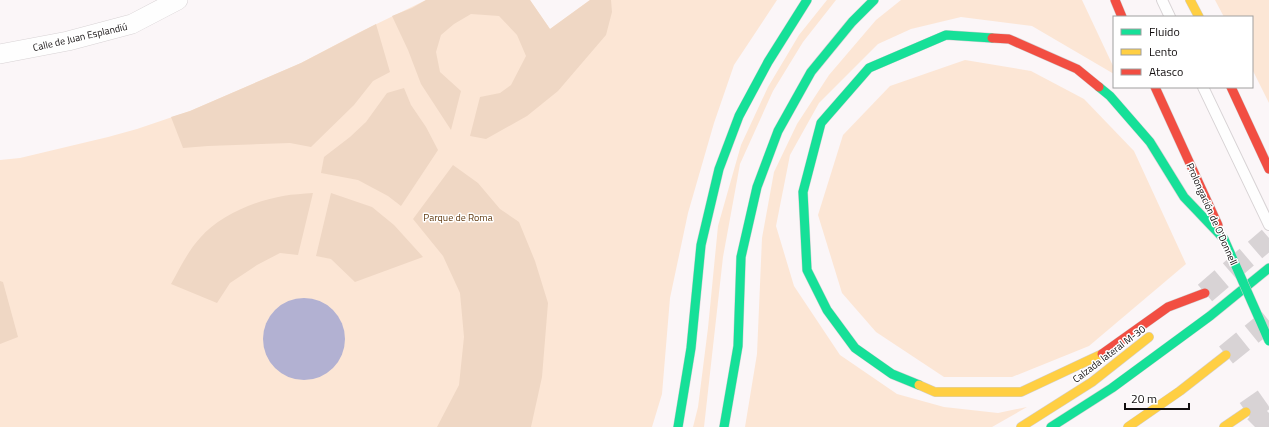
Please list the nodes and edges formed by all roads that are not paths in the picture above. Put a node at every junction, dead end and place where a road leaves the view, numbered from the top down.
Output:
1 (178, 0) edge
2 (807, 0) edge
3 (874, 0) edge
4 (1115, 0) edge
5 (1162, 0) edge
6 (1190, 0) edge
7 (1122, 16) edge
8 (1170, 16) edge
9 (1198, 16) edge
10 (0, 54) edge
11 (1155, 88) edge
12 (1203, 88) edge
13 (1231, 88) edge
14 (1269, 169) edge
15 (1269, 225) edge
16 (1224, 238) junction
17 (1269, 268) edge
18 (1181, 312) dead end
19 (1158, 330) dead end
20 (1269, 341) edge
21 (1226, 355) tunnel mouth
22 (1246, 412) tunnel mouth
23 (678, 427) edge
24 (724, 427) edge
25 (1021, 427) edge
26 (1051, 427) edge
27 (1128, 427) edge
28 (1224, 427) edge

1 - 10 street, Calle de Juan Esplandiú
2 - 23 highway
3 - 24 highway
4 - 7 highway
5 - 8 lane
6 - 9 highway
11 - 16 highway, Prolongación de O'Donnell
12 - 15 lane
13 - 14 highway
16 - 18 highway
16 - 20 highway, Prolongación de O'Donnell, bridge
17 - 26 highway
19 - 25 highway, Calzada lateral M-30
21 - 27 highway
22 - 28 highway

